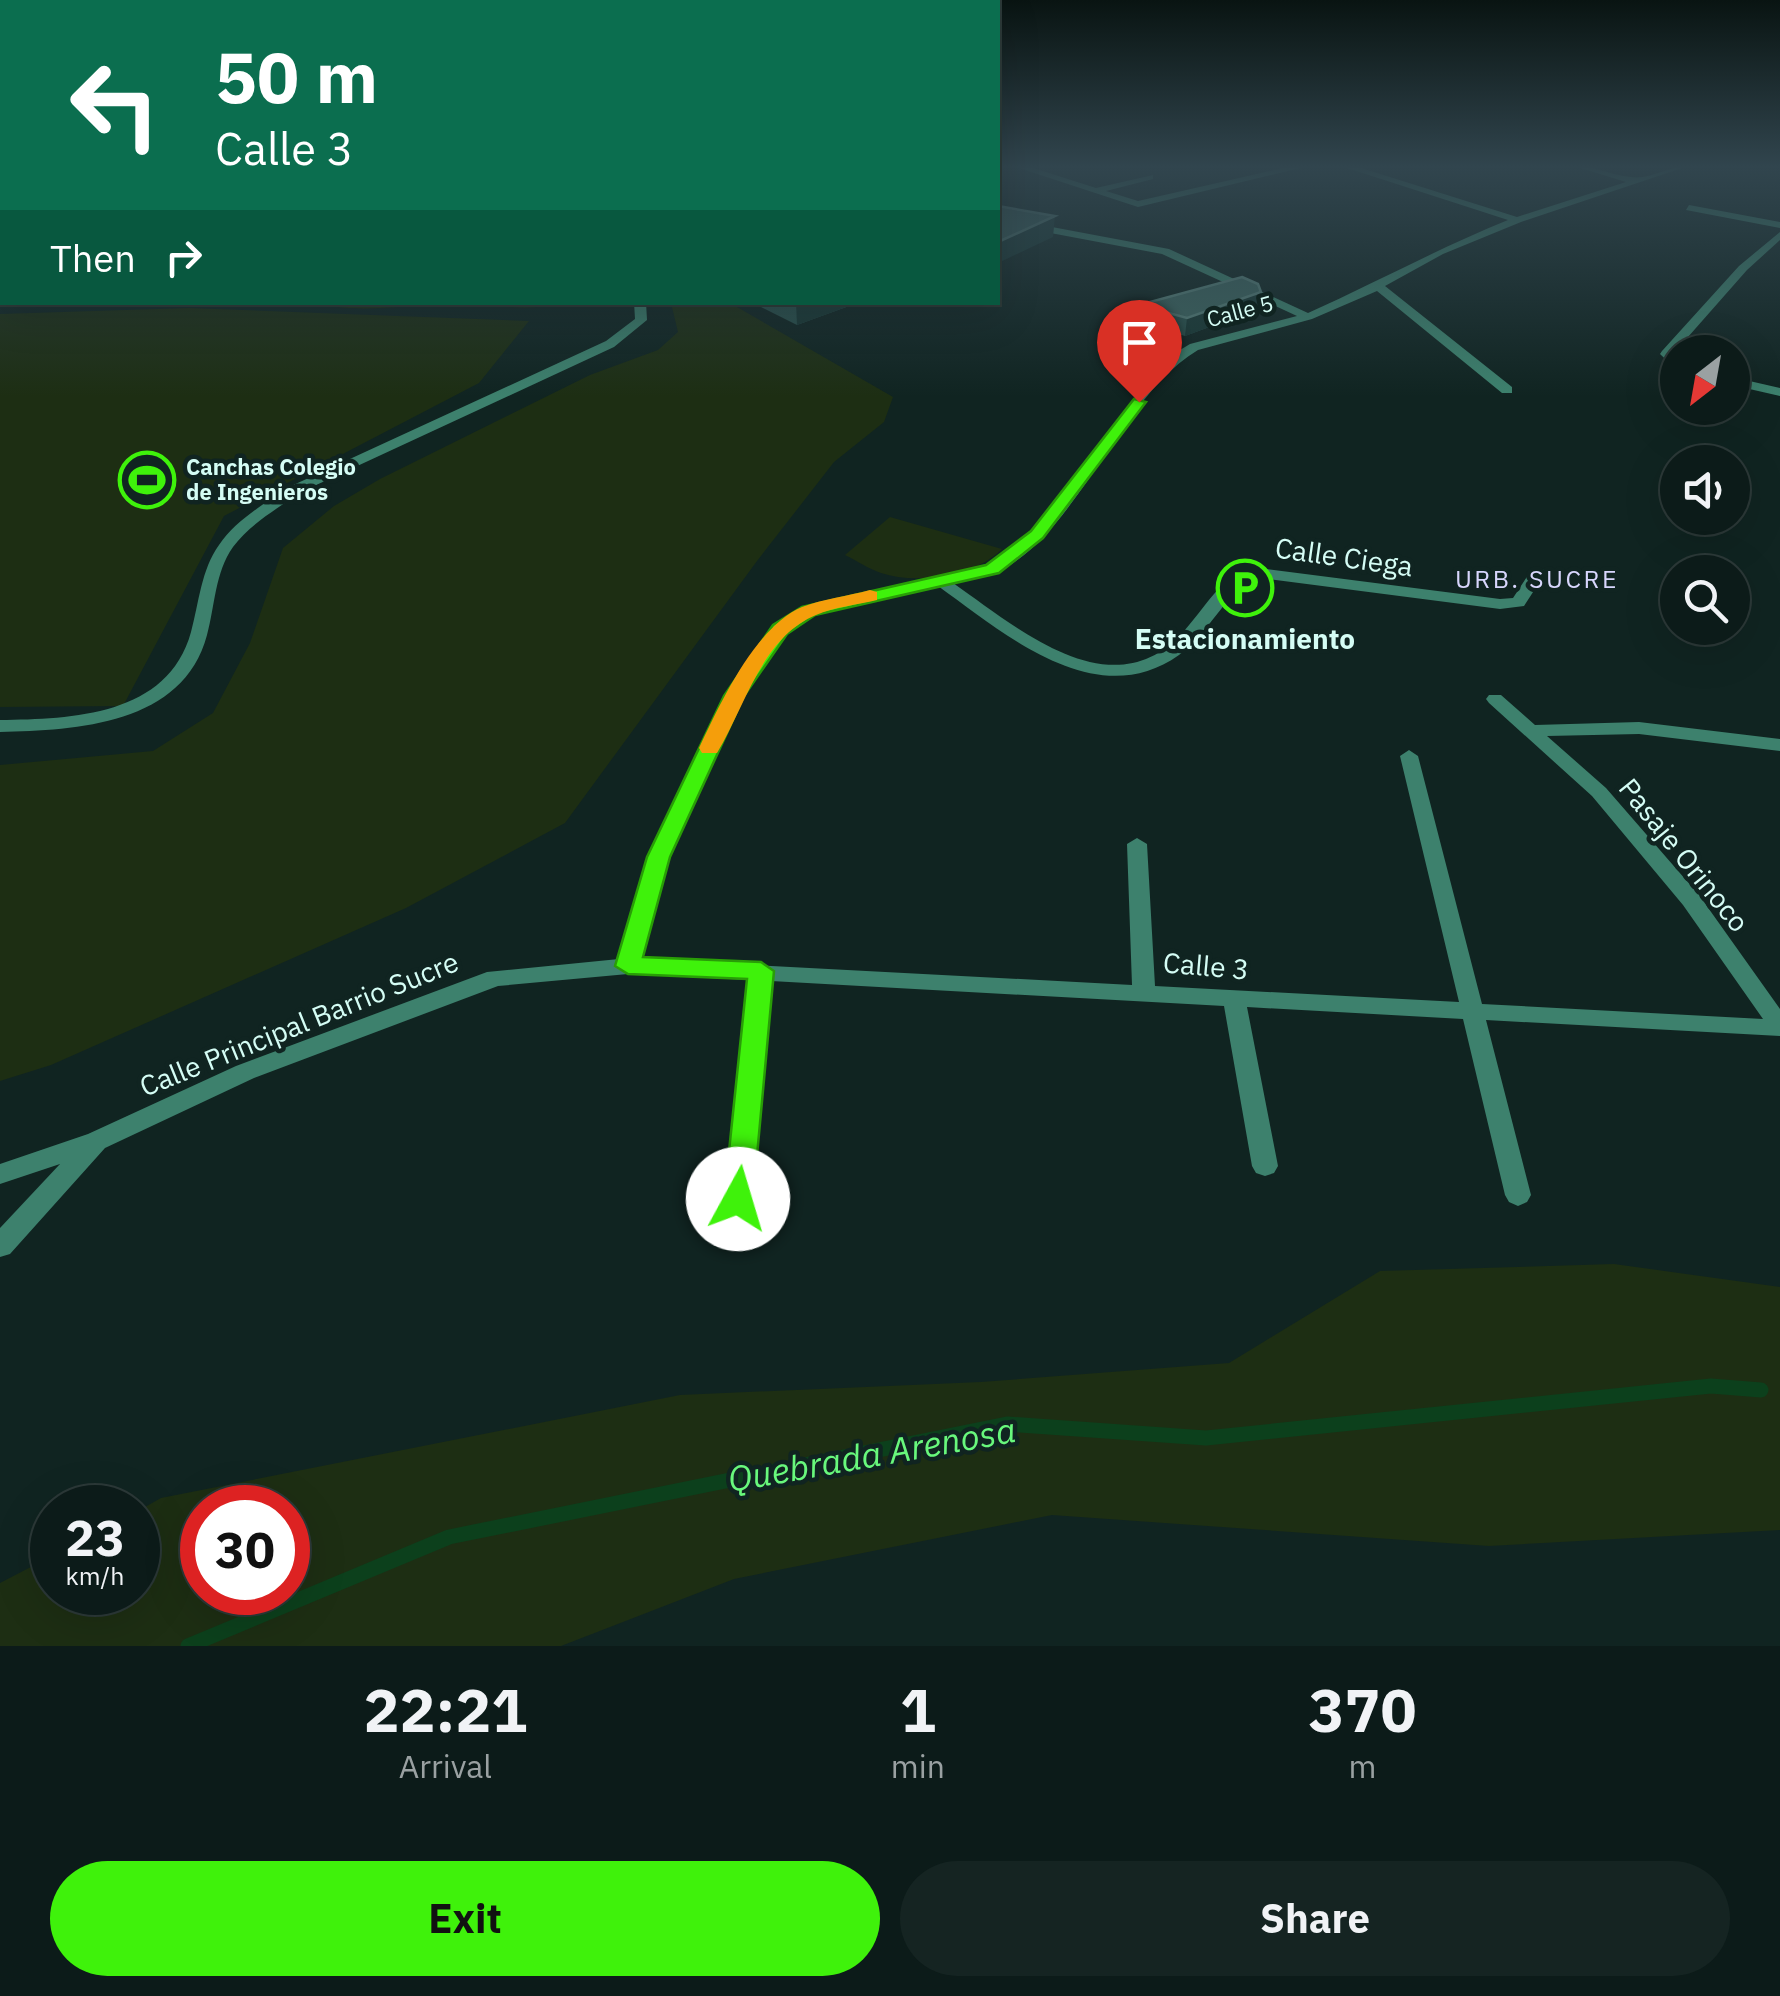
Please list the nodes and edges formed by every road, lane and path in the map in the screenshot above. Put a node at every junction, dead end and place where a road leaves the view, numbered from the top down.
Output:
1 (1121, 243) edge
2 (1461, 243) edge
3 (1771, 243) edge
4 (1378, 286) junction
5 (640, 305) edge
6 (1308, 316) junction
7 (1683, 335) edge
8 (1750, 384) edge
9 (1507, 390) dead end
10 (1780, 392) edge
11 (1538, 572) dead end
12 (942, 582) junction
13 (1495, 698) dead end
14 (0, 726) edge
15 (1531, 731) junction
16 (1780, 745) edge
17 (1409, 756) dead end
18 (1137, 844) dead end
19 (628, 966) junction
20 (761, 971) junction
21 (1144, 991) junction
22 (1234, 999) junction
23 (1476, 1013) junction
24 (1780, 1027) edge
25 (97, 1141) junction
26 (1265, 1166) dead end
27 (0, 1174) edge
28 (1518, 1195) dead end
29 (738, 1199) dead end
30 (0, 1246) edge

1 - 6 street
2 - 4 street, Calle 5
3 - 7 street
4 - 6 street, Calle 5
4 - 9 street
5 - 14 street
6 - 12 street, Calle 5
8 - 10 street
11 - 12 street, Calle Ciega
12 - 19 street, Calle 5
13 - 15 street, Pasaje Orinoco
15 - 16 street
15 - 24 street, Pasaje Orinoco
17 - 23 street
18 - 21 street
19 - 20 street, Calle 3
19 - 25 street, Calle Principal Barrio Sucre
20 - 21 street, Calle 3
20 - 29 street
21 - 22 street, Calle 3
22 - 23 street, Calle 3
22 - 26 street
23 - 24 street, Calle 3
23 - 28 street
25 - 27 street, Calle Principal Barrio Sucre
25 - 30 street

